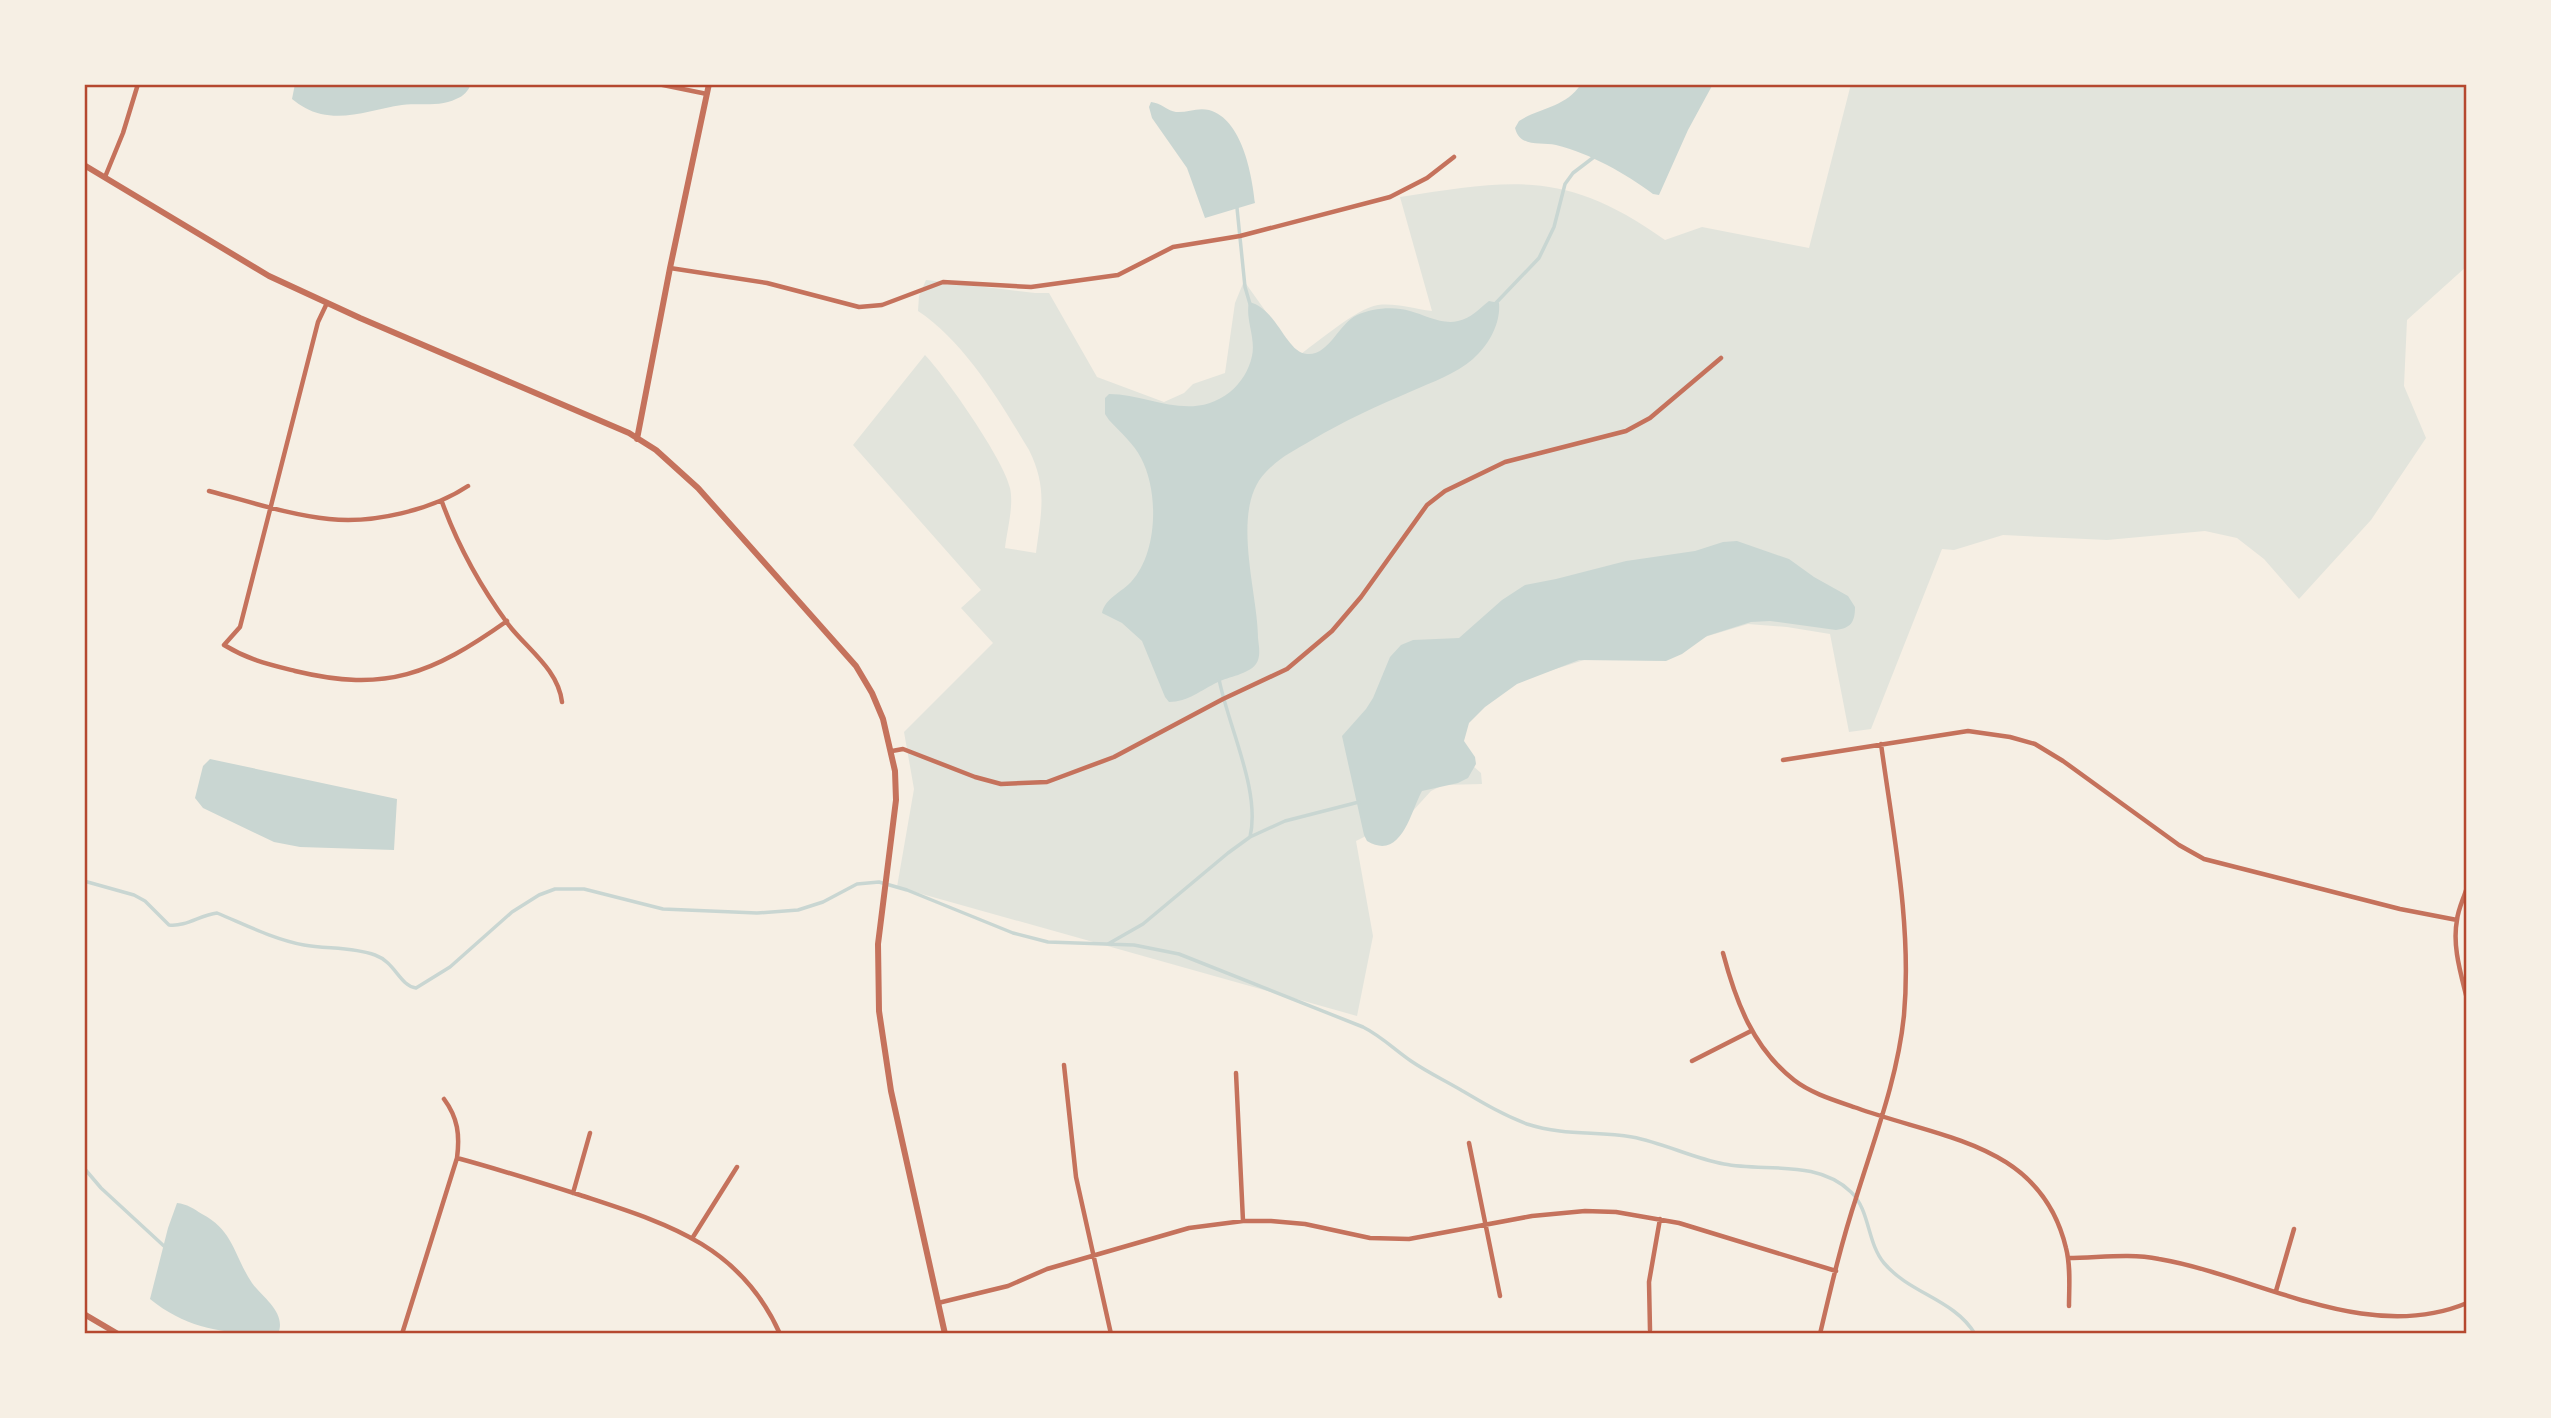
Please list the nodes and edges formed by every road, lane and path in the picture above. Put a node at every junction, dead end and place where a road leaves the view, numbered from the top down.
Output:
1 (138, 84) edge
2 (657, 84) edge
3 (709, 84) edge
4 (707, 94) junction
5 (1454, 157) dead end
6 (84, 165) edge
7 (105, 178) junction
8 (670, 268) junction
9 (327, 303) junction
10 (1721, 358) dead end
11 (637, 439) junction
12 (468, 486) dead end
13 (209, 491) dead end
14 (442, 502) junction
15 (271, 506) junction
16 (507, 621) junction
17 (562, 702) dead end
18 (1881, 744) junction
19 (892, 751) junction
20 (1783, 760) dead end
21 (2467, 887) edge
22 (2457, 920) junction
23 (1723, 953) dead end
24 (2467, 999) edge
25 (1751, 1031) junction
26 (1692, 1061) dead end
27 (1064, 1065) dead end
28 (1236, 1073) dead end
29 (444, 1099) dead end
30 (1881, 1117) junction
31 (590, 1133) dead end
32 (1469, 1143) dead end
33 (457, 1158) junction
34 (737, 1167) dead end
35 (573, 1193) junction
36 (1660, 1219) junction
37 (1243, 1221) junction
38 (1486, 1225) junction
39 (2294, 1229) dead end
40 (693, 1237) junction
41 (1094, 1256) junction
42 (2068, 1258) junction
43 (1836, 1270) junction
44 (2276, 1291) junction
45 (1500, 1296) dead end
46 (938, 1303) junction
47 (2467, 1303) edge
48 (2069, 1306) dead end
49 (84, 1314) edge
50 (1650, 1330) dead end
51 (118, 1334) edge
52 (402, 1334) edge
53 (780, 1334) edge
54 (945, 1334) edge
55 (1111, 1334) edge
56 (1820, 1334) edge

1 - 7 street
2 - 4 street
3 - 4 street
4 - 8 street
5 - 8 street
6 - 7 street
7 - 9 street
8 - 11 street
9 - 11 street
9 - 15 street
10 - 19 street
11 - 19 street
12 - 14 street
13 - 15 street
14 - 15 street
14 - 16 street
15 - 16 street
16 - 17 street
18 - 20 street
18 - 22 street
18 - 30 street
19 - 46 street
21 - 22 street
22 - 24 street
23 - 25 street
25 - 26 street
25 - 30 street
27 - 41 street
28 - 37 street
29 - 33 street
30 - 42 street
30 - 43 street
31 - 35 street
32 - 38 street
33 - 35 street
33 - 52 street
34 - 40 street
35 - 40 street
36 - 38 street
36 - 43 street
36 - 50 street
37 - 38 street
37 - 41 street
38 - 45 street
39 - 44 street
40 - 53 street
41 - 46 street
41 - 55 street
42 - 44 street
42 - 48 street
43 - 56 street
44 - 47 street
46 - 54 street
49 - 51 street

